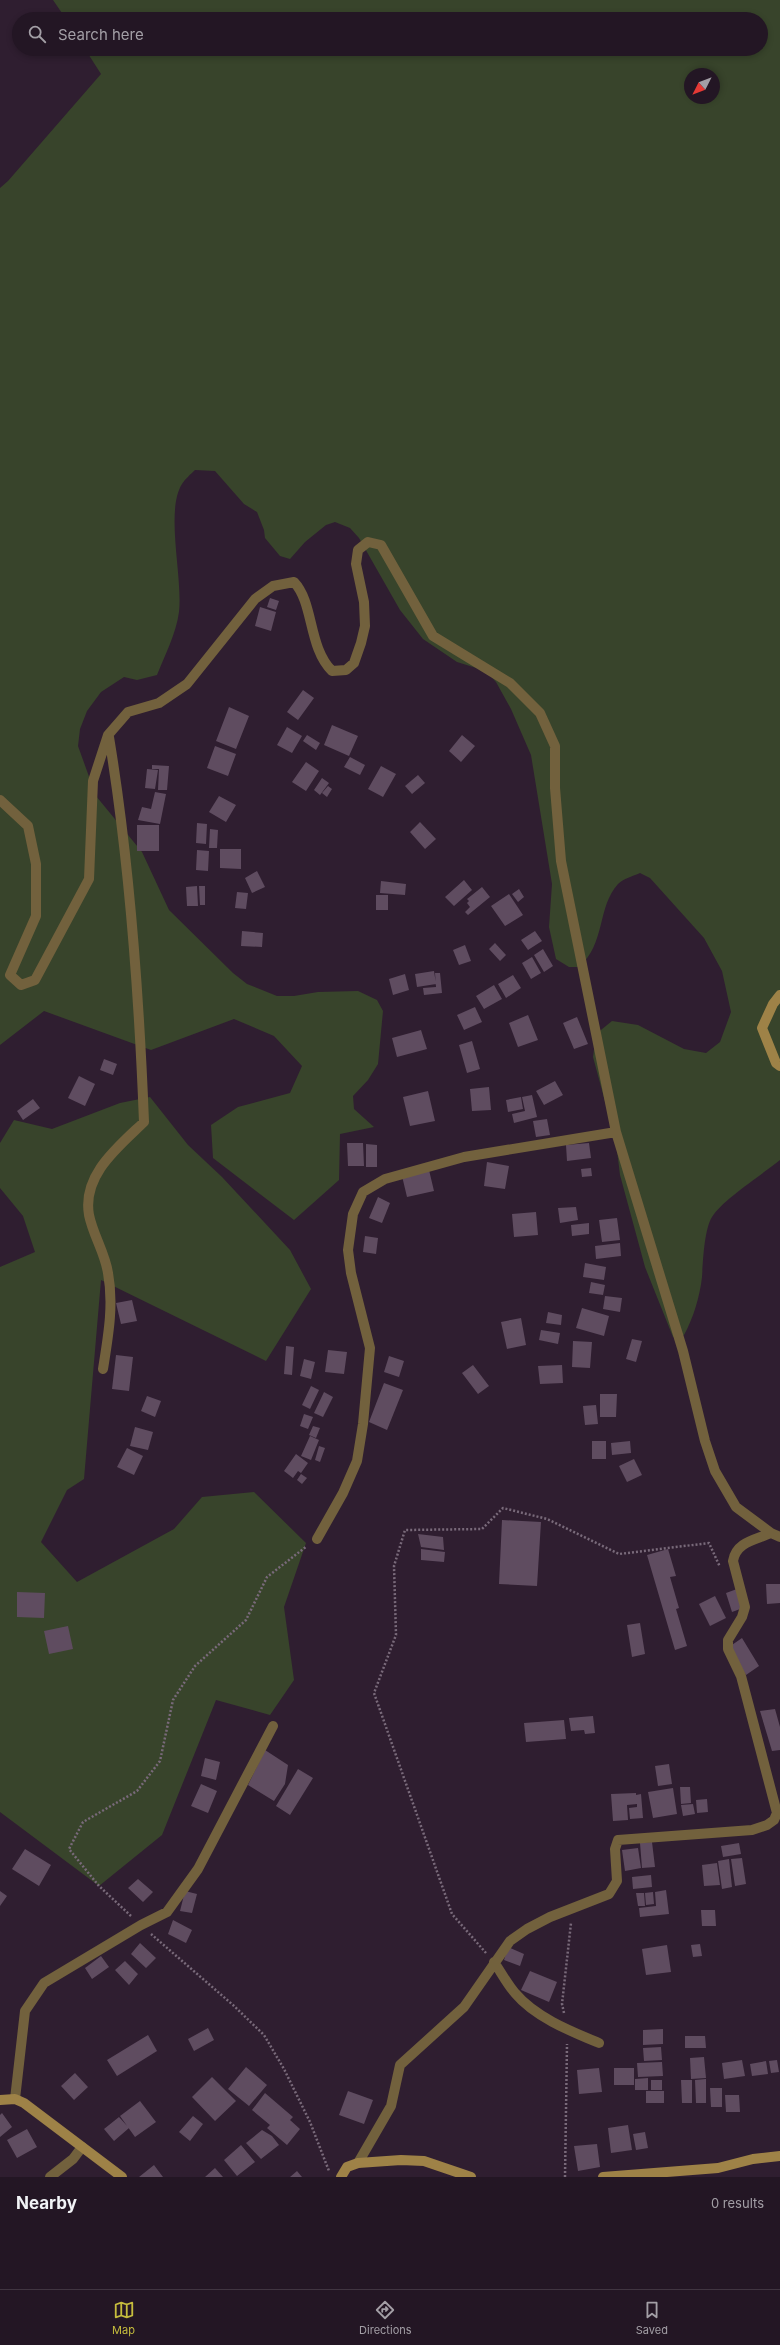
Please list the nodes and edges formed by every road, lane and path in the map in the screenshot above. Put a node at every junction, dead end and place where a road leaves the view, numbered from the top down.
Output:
1 (108, 735) junction
2 (0, 800) edge
3 (780, 995) edge
4 (780, 1066) edge
5 (616, 1132) junction
6 (103, 1370) dead end
7 (775, 1535) edge
8 (317, 1539) joint
9 (723, 1574) dead end
10 (272, 1726) dead end
11 (141, 1925) junction
12 (494, 1962) junction
13 (599, 2043) dead end
14 (15, 2099) junction
15 (0, 2100) edge
16 (82, 2147) junction
17 (780, 2156) edge
18 (358, 2164) junction
19 (50, 2177) edge
20 (122, 2177) edge
21 (332, 2177) edge
22 (341, 2177) edge
23 (471, 2177) edge
24 (603, 2177) edge

1 - 2 street
1 - 5 street
1 - 6 street
3 - 4 main road
5 - 7 street
5 - 8 street
7 - 12 street
8 - 11 path
9 - 12 path
10 - 11 street
11 - 14 street
11 - 21 path
12 - 13 street
12 - 18 street
14 - 15 main road
14 - 16 main road
16 - 19 street
16 - 20 main road
17 - 24 main road
18 - 22 main road
18 - 23 main road

